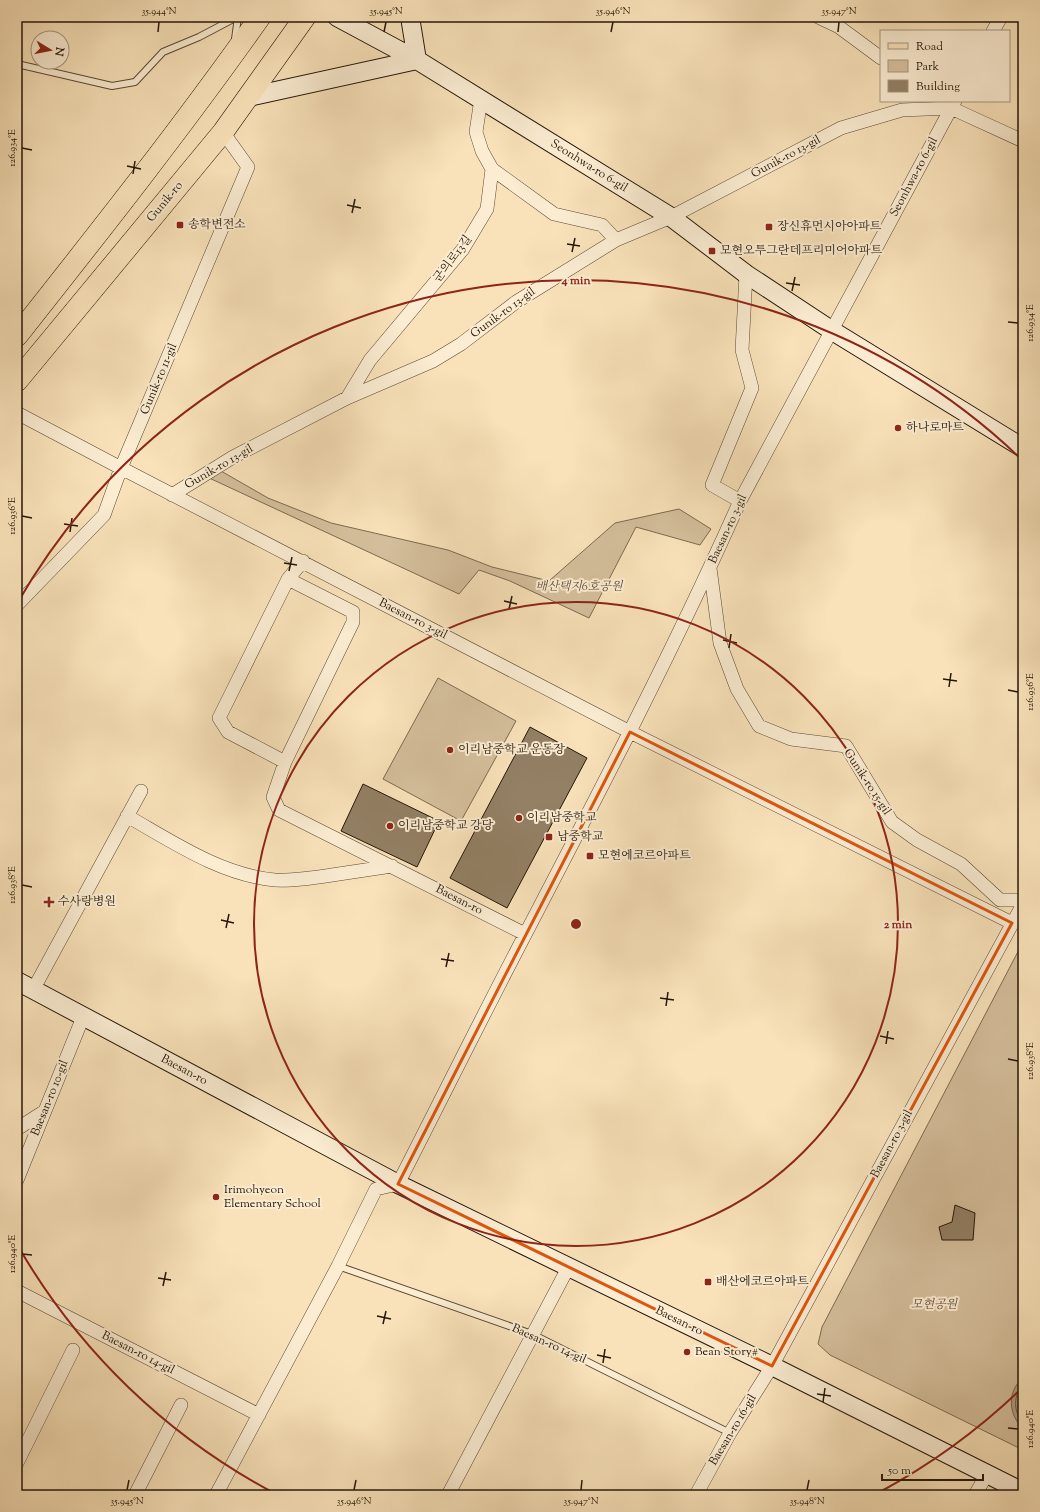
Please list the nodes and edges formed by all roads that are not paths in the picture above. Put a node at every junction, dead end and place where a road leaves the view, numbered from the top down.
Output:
1 (238, 17) edge
2 (260, 17) edge
3 (304, 17) edge
4 (337, 17) edge
5 (410, 17) edge
6 (818, 17) edge
7 (1001, 17) edge
8 (994, 30) edge
9 (233, 55) junction
10 (880, 57) edge
11 (417, 60) junction
12 (17, 64) edge
13 (248, 97) junction
14 (481, 100) junction
15 (949, 103) edge
16 (223, 132) junction
17 (1023, 142) edge
18 (492, 169) junction
19 (671, 217) junction
20 (616, 240) junction
21 (746, 274) junction
22 (831, 330) junction
23 (17, 336) edge
24 (17, 381) edge
25 (348, 398) junction
26 (17, 413) edge
27 (1023, 448) edge
28 (121, 468) junction
29 (172, 495) junction
30 (740, 501) junction
31 (303, 561) junction
32 (710, 568) junction
33 (288, 579) junction
34 (17, 605) edge
35 (630, 732) junction
36 (285, 762) junction
37 (141, 791) dead end
38 (128, 816) junction
39 (392, 866) junction
40 (1023, 900) edge
41 (1023, 904) edge
42 (1012, 923) junction
43 (525, 934) junction
44 (17, 981) edge
45 (34, 990) junction
46 (83, 1017) junction
47 (45, 1111) junction
48 (17, 1129) edge
49 (18, 1172) edge
50 (398, 1184) junction
51 (338, 1266) junction
52 (568, 1268) junction
53 (17, 1291) edge
54 (532, 1334) junction
55 (73, 1350) dead end
56 (772, 1366) junction
57 (181, 1405) dead end
58 (259, 1415) junction
59 (730, 1433) junction
60 (17, 1463) edge
61 (987, 1474) junction
62 (1023, 1492) edge
63 (135, 1495) edge
64 (216, 1495) edge
65 (448, 1495) edge
66 (696, 1495) edge
67 (975, 1495) edge

1 - 9 lane
1 - 12 lane
2 - 9 main road
3 - 13 main road, Gunik-ro
4 - 11 street, Seonhwa-ro 6-gil
5 - 11 street
6 - 10 street
7 - 8 street
9 - 23 main road
11 - 13 street
11 - 14 street, Seonhwa-ro 6-gil
13 - 16 main road, Gunik-ro
14 - 18 street
14 - 19 street, Seonhwa-ro 6-gil
15 - 17 street
15 - 19 street, Gunik-ro 13-gil
15 - 22 street, Seonhwa-ro 6-gil
16 - 24 main road, Gunik-ro
16 - 28 street, Gunik-ro 11-gil
18 - 20 street
18 - 25 street, 군의로13길
19 - 20 street, Gunik-ro 13-gil
19 - 21 street, Seonhwa-ro 6-gil
20 - 25 street, Gunik-ro 13-gil
21 - 22 street, Seonhwa-ro 6-gil
21 - 30 street
22 - 27 street, Seonhwa-ro 6-gil
22 - 30 street, Baesan-ro 3-gil
25 - 29 street, Gunik-ro 13-gil
26 - 28 street
28 - 29 street, Baesan-ro 3-gil
28 - 34 street, Gunik-ro 11-gil
29 - 31 street, Baesan-ro 3-gil
30 - 32 street, Baesan-ro 3-gil
31 - 33 street
31 - 35 street, Baesan-ro 3-gil
32 - 35 street, Baesan-ro 3-gil
32 - 40 street, Gunik-ro 15-gil
33 - 36 street
33 - 36 street
35 - 42 street, Baesan-ro 3-gil
35 - 43 street, Baesan-ro 3-gil
36 - 39 street
37 - 38 street
38 - 39 street
38 - 45 street
39 - 43 street, Baesan-ro
41 - 42 street, Baesan-ro 3-gil
42 - 56 street, Baesan-ro 3-gil
43 - 50 street
44 - 45 street, Baesan-ro
45 - 46 street, Baesan-ro
46 - 47 street, Baesan-ro 10-gil
46 - 50 street, Baesan-ro
47 - 48 street
47 - 49 street, Baesan-ro 10-gil
50 - 51 street
50 - 52 street, Baesan-ro
51 - 54 lane, Baesan-ro 14-gil
51 - 58 street
52 - 54 street
52 - 56 street, Baesan-ro
53 - 58 street, Baesan-ro 14-gil
54 - 59 lane, Baesan-ro 14-gil
54 - 65 street
55 - 60 street
56 - 59 street, Baesan-ro 16-gil
56 - 61 street, Baesan-ro
57 - 63 street
58 - 64 street
59 - 66 street, Baesan-ro 16-gil
61 - 62 street, Baesan-ro
61 - 67 street

